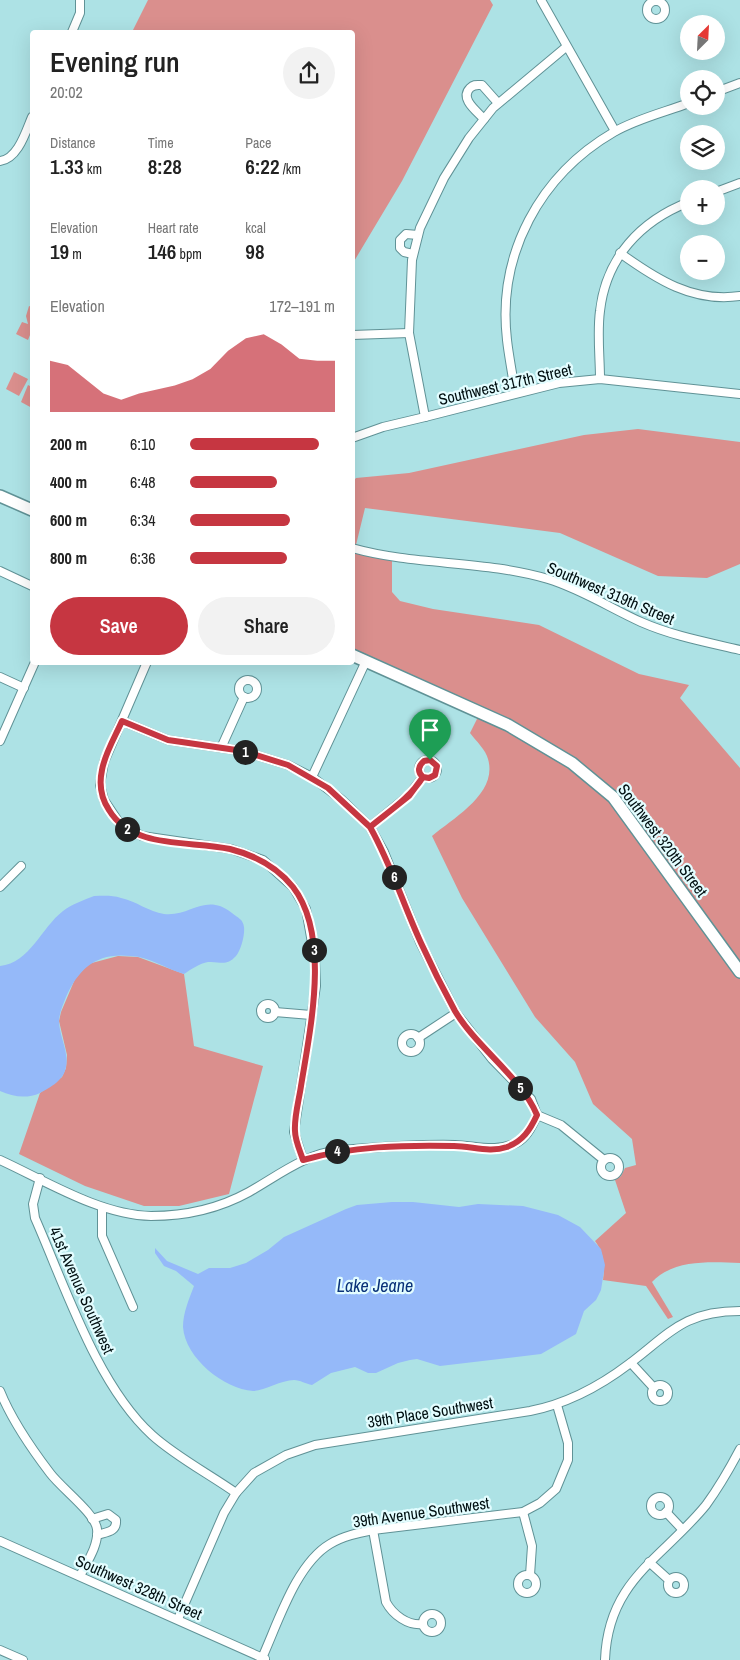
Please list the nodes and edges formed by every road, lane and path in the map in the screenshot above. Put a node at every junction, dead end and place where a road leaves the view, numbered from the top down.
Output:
1 (80, 0) edge
2 (541, 0) edge
3 (73, 30) edge
4 (566, 47) junction
5 (740, 83) edge
6 (725, 89) edge
7 (498, 103) junction
8 (680, 106) edge
9 (484, 119) junction
10 (30, 121) edge
11 (615, 131) junction
12 (3, 161) edge
13 (740, 183) edge
14 (725, 189) edge
15 (680, 205) edge
16 (418, 235) junction
17 (620, 253) junction
18 (414, 254) junction
19 (740, 296) edge
20 (409, 333) junction
21 (355, 335) edge
22 (600, 380) junction
23 (515, 393) junction
24 (740, 394) edge
25 (425, 417) junction
26 (355, 437) edge
27 (0, 496) edge
28 (30, 509) edge
29 (355, 549) edge
30 (0, 571) edge
31 (30, 585) edge
32 (740, 650) edge
33 (355, 656) edge
34 (366, 661) junction
35 (35, 665) edge
36 (146, 665) edge
37 (0, 677) edge
38 (24, 688) junction
39 (244, 697) dead end
40 (122, 721) junction
41 (0, 741) edge
42 (221, 748) junction
43 (312, 777) junction
44 (423, 777) dead end
45 (370, 827) junction
46 (22, 866) dead end
47 (0, 887) edge
48 (740, 972) edge
49 (275, 1012) dead end
50 (456, 1013) junction
51 (311, 1015) junction
52 (418, 1038) dead end
53 (537, 1115) junction
54 (0, 1160) edge
55 (303, 1160) junction
56 (604, 1160) dead end
57 (40, 1178) junction
58 (102, 1207) junction
59 (132, 1307) dead end
60 (740, 1311) edge
61 (631, 1363) junction
62 (654, 1388) dead end
63 (0, 1391) edge
64 (557, 1405) junction
65 (740, 1449) edge
66 (236, 1493) junction
67 (523, 1512) junction
68 (666, 1512) dead end
69 (92, 1519) junction
70 (682, 1529) junction
71 (373, 1530) junction
72 (97, 1535) junction
73 (0, 1541) edge
74 (649, 1562) junction
75 (530, 1575) dead end
76 (80, 1576) junction
77 (669, 1580) dead end
78 (178, 1619) junction
79 (423, 1624) dead end
80 (0, 1650) edge
81 (264, 1659) edge
82 (23, 1660) edge
83 (604, 1660) edge

1 - 3 street
2 - 4 street
4 - 7 street
4 - 11 street
5 - 6 street
7 - 9 street
7 - 9 street
8 - 11 street
9 - 16 street
10 - 12 street
11 - 23 street
13 - 14 street
15 - 17 street
16 - 18 street
16 - 18 street
17 - 19 street
17 - 22 street
18 - 20 street
20 - 21 street
20 - 25 street
22 - 23 street, Southwest 317th Street
22 - 24 street, Southwest 317th Street
23 - 25 street, Southwest 317th Street
25 - 26 street, Southwest 317th Street
27 - 28 main road
29 - 32 street, Southwest 319th Street
30 - 31 street
33 - 34 main road, Southwest 320th Street
34 - 43 street
34 - 48 main road, Southwest 320th Street
35 - 38 street
36 - 40 street
37 - 38 street
38 - 41 street
39 - 42 street
40 - 42 street
40 - 51 street
42 - 43 street
43 - 45 street
44 - 45 street
45 - 50 street
46 - 47 street
49 - 51 street
50 - 52 street
50 - 53 street
51 - 55 street
53 - 55 street
53 - 56 street
54 - 57 street
55 - 58 street
57 - 58 street
57 - 66 street, 41st Avenue Southwest
58 - 59 street
60 - 61 street, 39th Place Southwest
61 - 62 street
61 - 64 street, 39th Place Southwest
63 - 69 street
64 - 66 street, 39th Place Southwest
64 - 67 street, 39th Avenue Southwest
65 - 70 street
66 - 78 street, 39th Place Southwest
67 - 71 street, 39th Avenue Southwest
67 - 75 street
68 - 70 street
69 - 72 street
69 - 72 street
70 - 74 street
71 - 79 street
71 - 81 street, 39th Avenue Southwest
72 - 76 street
73 - 76 street, Southwest 328th Street
74 - 77 street
74 - 83 street
76 - 78 street, Southwest 328th Street
78 - 81 street, Southwest 328th Street
80 - 82 street

